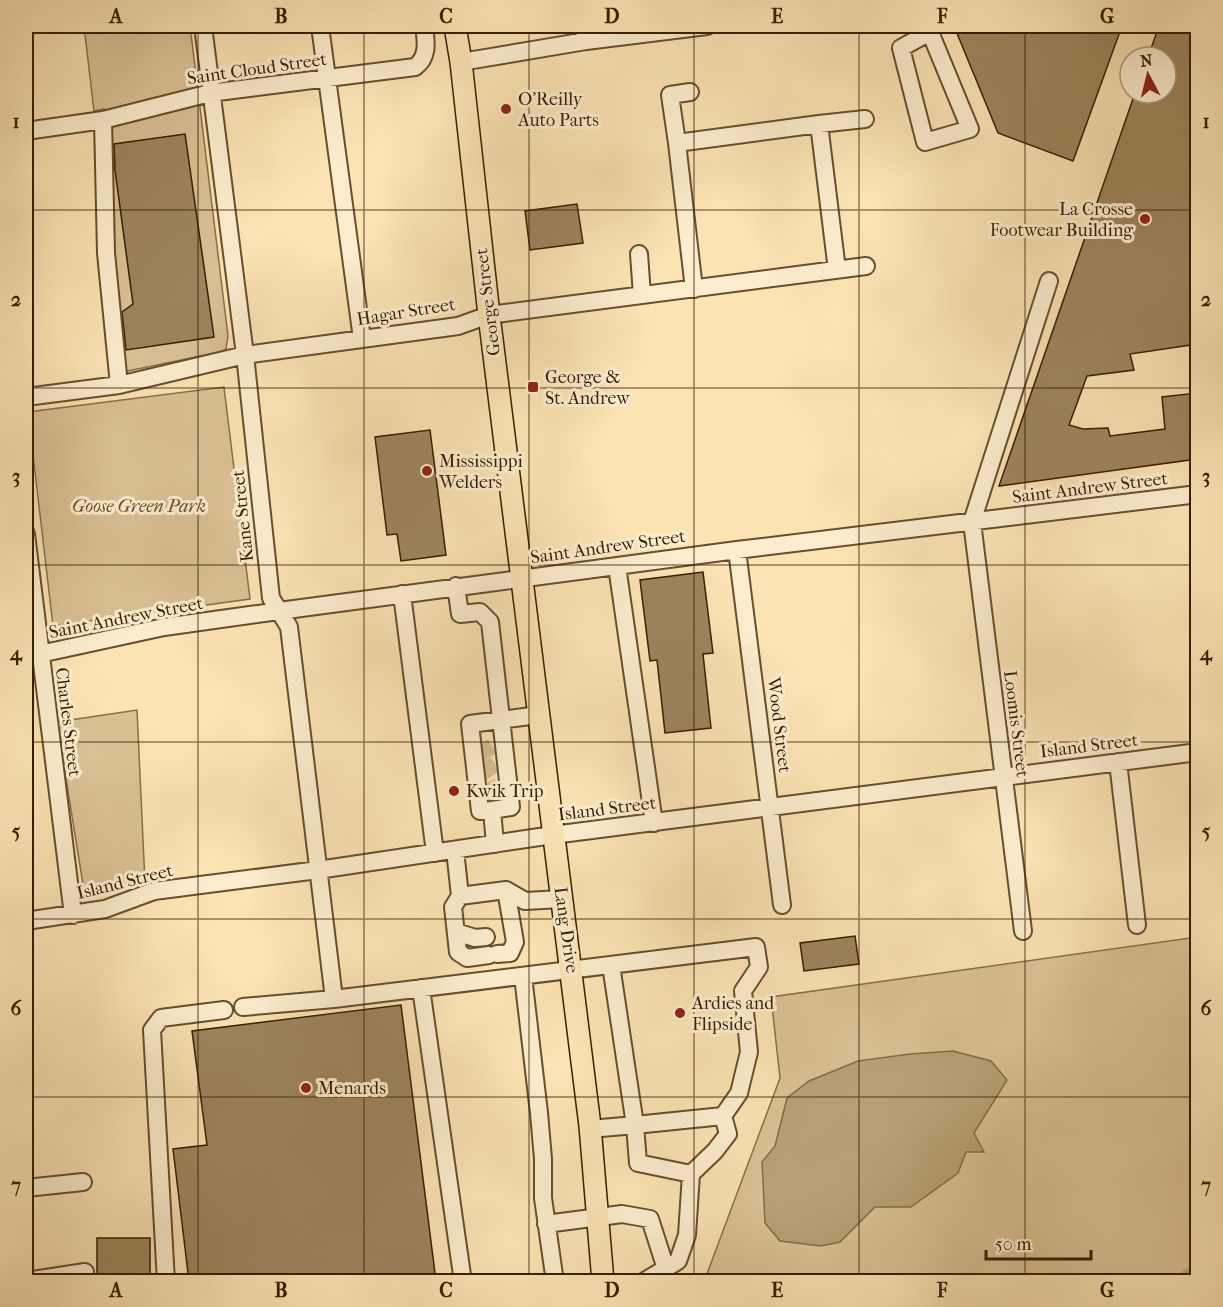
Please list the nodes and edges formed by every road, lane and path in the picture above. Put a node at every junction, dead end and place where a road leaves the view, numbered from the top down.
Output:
1 (203, 26) edge
2 (320, 26) edge
3 (424, 26) edge
4 (455, 26) edge
5 (707, 26) edge
6 (585, 33) edge
7 (912, 33) edge
8 (461, 62) junction
9 (328, 79) junction
10 (690, 92) dead end
11 (210, 93) junction
12 (865, 119) dead end
13 (103, 120) junction
14 (819, 124) junction
15 (26, 131) edge
16 (677, 143) junction
17 (639, 254) dead end
18 (866, 267) dead end
19 (837, 270) junction
20 (1049, 281) dead end
21 (694, 289) junction
22 (642, 295) junction
23 (489, 315) junction
24 (362, 339) junction
25 (245, 355) junction
26 (119, 385) junction
27 (26, 397) edge
28 (1197, 494) edge
29 (972, 522) junction
30 (26, 534) edge
31 (737, 550) junction
32 (617, 566) junction
33 (523, 578) junction
34 (456, 586) junction
35 (402, 594) junction
36 (279, 611) junction
37 (33, 656) edge
38 (538, 715) junction
39 (501, 720) junction
40 (1197, 752) edge
41 (1118, 762) junction
42 (1003, 776) junction
43 (492, 789) junction
44 (770, 808) junction
45 (492, 810) junction
46 (654, 823) junction
47 (552, 835) junction
48 (495, 844) junction
49 (455, 850) junction
50 (435, 853) junction
51 (318, 870) junction
52 (506, 890) junction
53 (460, 896) junction
54 (561, 899) junction
55 (782, 904) dead end
56 (73, 915) junction
57 (26, 921) edge
58 (1137, 925) dead end
59 (513, 926) junction
60 (1023, 931) dead end
61 (456, 932) junction
62 (611, 965) junction
63 (571, 970) junction
64 (523, 976) junction
65 (421, 988) junction
66 (334, 999) junction
67 (243, 1007) dead end
68 (224, 1010) dead end
69 (723, 1116) junction
70 (635, 1125) junction
71 (590, 1129) junction
72 (691, 1174) junction
73 (83, 1182) dead end
74 (26, 1188) edge
75 (598, 1216) junction
76 (546, 1224) junction
77 (666, 1269) junction
78 (85, 1272) dead end
79 (26, 1281) edge
80 (166, 1281) edge
81 (463, 1281) edge
82 (555, 1281) edge
83 (603, 1281) edge
84 (643, 1281) edge

1 - 11 street, Kane Street
2 - 9 street
3 - 9 street, Saint Cloud Street
4 - 8 main road, George Street
5 - 6 street
6 - 8 street
7 - 7 street
8 - 23 main road, George Street
9 - 11 street, Saint Cloud Street
9 - 24 street
10 - 16 street
11 - 13 street, Saint Cloud Street
11 - 25 street, Kane Street
12 - 14 street
13 - 15 street, Saint Cloud Street
13 - 26 street
14 - 16 street
14 - 19 street
16 - 21 street
17 - 22 street
18 - 19 street, Hagar Street
19 - 21 street, Hagar Street
20 - 29 street
21 - 22 street, Hagar Street
22 - 23 street, Hagar Street
23 - 24 street, Hagar Street
23 - 33 main road, George Street
24 - 25 street, Hagar Street
25 - 26 street, Hagar Street
25 - 36 street, Kane Street
26 - 27 street, Hagar Street
28 - 29 street, Saint Andrew Street
29 - 31 street, Saint Andrew Street
29 - 42 street, Loomis Street
30 - 37 street, Charles Street
31 - 32 street, Saint Andrew Street
31 - 44 street, Wood Street
32 - 33 street, Saint Andrew Street
32 - 46 street
33 - 34 street, Saint Andrew Street
33 - 38 main road, Lang Drive
34 - 35 street, Saint Andrew Street
34 - 39 street
35 - 36 street, Saint Andrew Street
35 - 50 street
36 - 37 street, Saint Andrew Street
36 - 51 street, Kane Street
37 - 56 street, Charles Street
38 - 39 street
38 - 47 main road, Lang Drive
39 - 43 street
39 - 43 street
40 - 41 street, Island Street
41 - 42 street, Island Street
41 - 58 street
42 - 44 street, Island Street
42 - 60 street, Loomis Street
43 - 45 street
43 - 45 street
44 - 46 street, Island Street
44 - 55 street, Wood Street
45 - 48 street
46 - 47 street, Island Street
47 - 48 street, Island Street
47 - 54 main road, Lang Drive
48 - 49 street, Island Street
49 - 50 street, Island Street
49 - 53 street
50 - 51 street, Island Street
51 - 56 street, Island Street
51 - 66 street, Kane Street
52 - 53 street
52 - 54 street
52 - 59 street
53 - 61 street
54 - 63 main road, Lang Drive
56 - 57 street, Island Street
59 - 61 street
59 - 61 street
62 - 63 street
62 - 69 street
62 - 70 street
63 - 64 street
63 - 71 main road, Lang Drive
64 - 65 street
64 - 76 street
65 - 66 street
65 - 81 street
66 - 67 street
68 - 80 street
69 - 70 street
69 - 72 street
70 - 71 street
70 - 72 street
71 - 75 main road, Lang Drive
72 - 77 street
73 - 74 street
75 - 76 street
75 - 77 street
75 - 83 main road, Lang Drive
76 - 82 street
77 - 84 street
78 - 79 street

